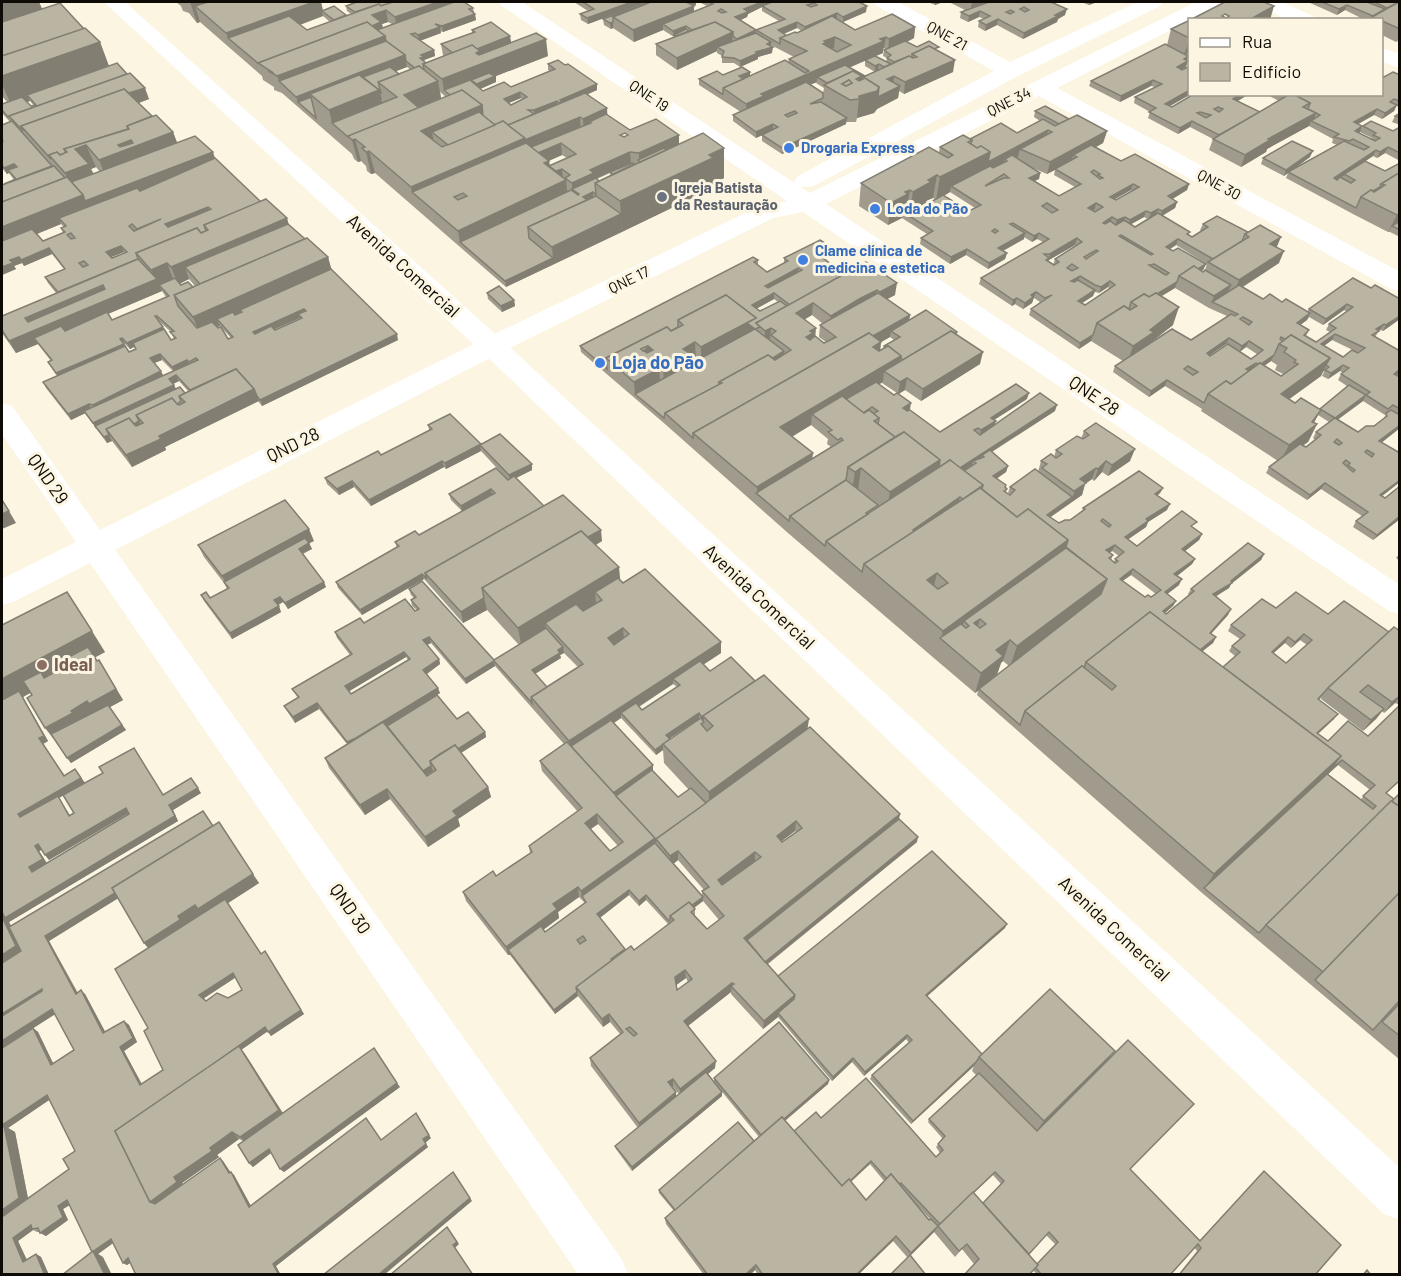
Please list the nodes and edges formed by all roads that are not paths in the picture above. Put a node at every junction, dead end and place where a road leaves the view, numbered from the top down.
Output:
1 (114, 2) edge
2 (509, 2) edge
3 (884, 2) edge
4 (1153, 2) edge
5 (1211, 2) edge
6 (1266, 2) edge
7 (1302, 18) edge
8 (1383, 54) edge
9 (1400, 62) edge
10 (1010, 71) junction
11 (1039, 87) junction
12 (798, 197) junction
13 (1400, 283) edge
14 (492, 346) junction
15 (2, 413) edge
16 (95, 544) junction
17 (2, 592) edge
18 (1400, 603) edge
19 (1400, 1198) edge
20 (605, 1275) edge

1 - 14 street, Avenida Comercial
2 - 12 street, QNE 19
3 - 10 street, QNE 21
4 - 10 street, QNE 34
5 - 11 street, QNE 34
6 - 7 street
8 - 9 street
10 - 12 street, QNE 34
11 - 12 street, QNE 34
11 - 13 street, QNE 30
12 - 14 street, QNE 17
12 - 18 street, QNE 28
14 - 16 street, QND 28
14 - 19 street, Avenida Comercial
15 - 16 street, QND 29
16 - 17 street, QND 28
16 - 20 street, QND 30

